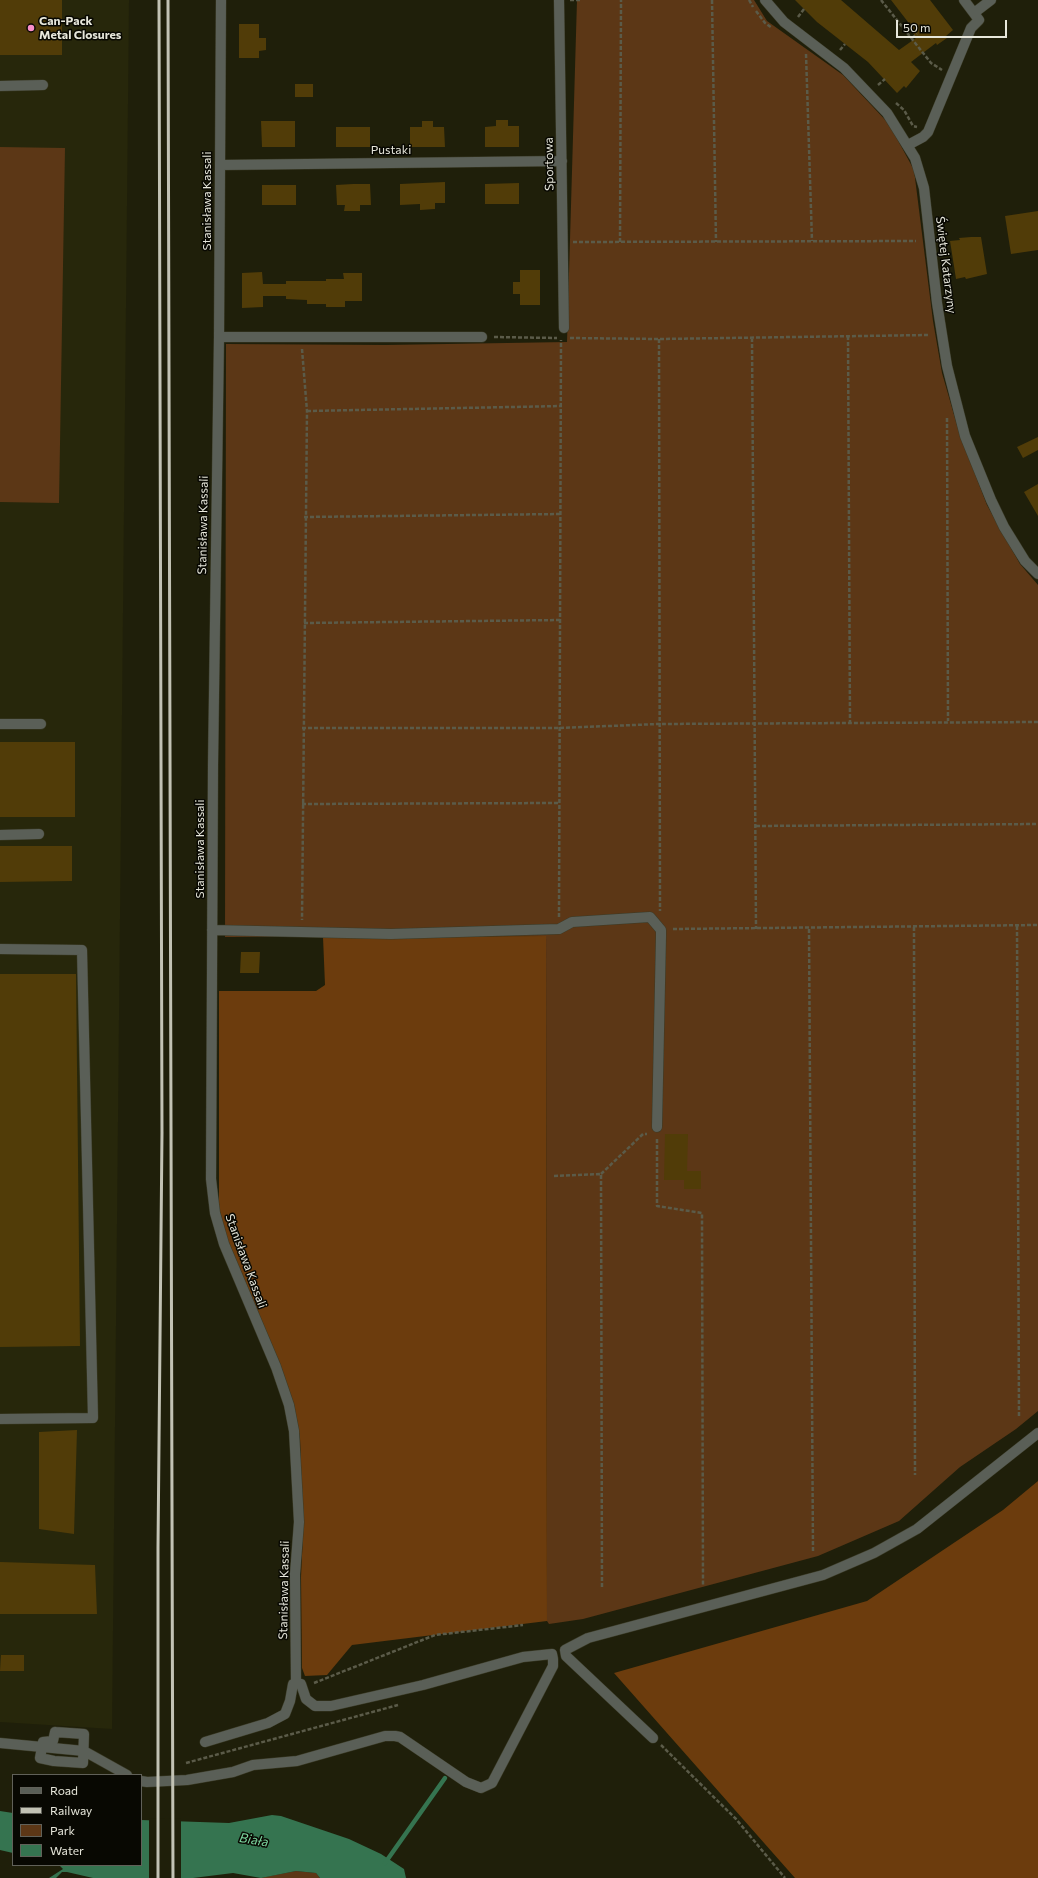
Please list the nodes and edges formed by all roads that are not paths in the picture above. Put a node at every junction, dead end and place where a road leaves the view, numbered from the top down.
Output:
1 (221, 0) edge
2 (559, 0) edge
3 (765, 0) edge
4 (964, 0) edge
5 (991, 0) edge
6 (974, 13) junction
7 (43, 85) dead end
8 (0, 86) edge
9 (908, 146) junction
10 (562, 161) junction
11 (221, 165) junction
12 (562, 333) road end
13 (219, 337) junction
14 (482, 337) road end
15 (1038, 574) edge
16 (0, 724) edge
17 (41, 724) dead end
18 (39, 834) dead end
19 (0, 835) edge
20 (212, 930) junction
21 (0, 949) edge
22 (657, 1129) road end
23 (0, 1419) edge
24 (1038, 1433) edge
25 (570, 1654) junction
26 (551, 1660) junction
27 (299, 1684) junction
28 (654, 1738) road end
29 (205, 1742) dead end
30 (0, 1743) edge
31 (42, 1747) junction
32 (84, 1751) junction
33 (125, 1774) edge
34 (142, 1781) edge

1 - 11 street, Stanisława Kassali
2 - 10 street, Sportowa
3 - 9 street, Świętej Katarzyny
4 - 6 street
5 - 6 street
6 - 9 street
7 - 8 street
9 - 15 street, Świętej Katarzyny
10 - 11 street, Pustaki
10 - 12 street, Sportowa
11 - 13 street, Stanisława Kassali
13 - 14 street
13 - 20 street, Stanisława Kassali
16 - 17 street
18 - 19 street
20 - 22 street
20 - 27 street, Stanisława Kassali
21 - 23 street
24 - 25 street
25 - 26 street
25 - 28 street
26 - 27 street
26 - 34 street
27 - 29 street
30 - 31 street
31 - 32 street
31 - 32 street
32 - 33 street

